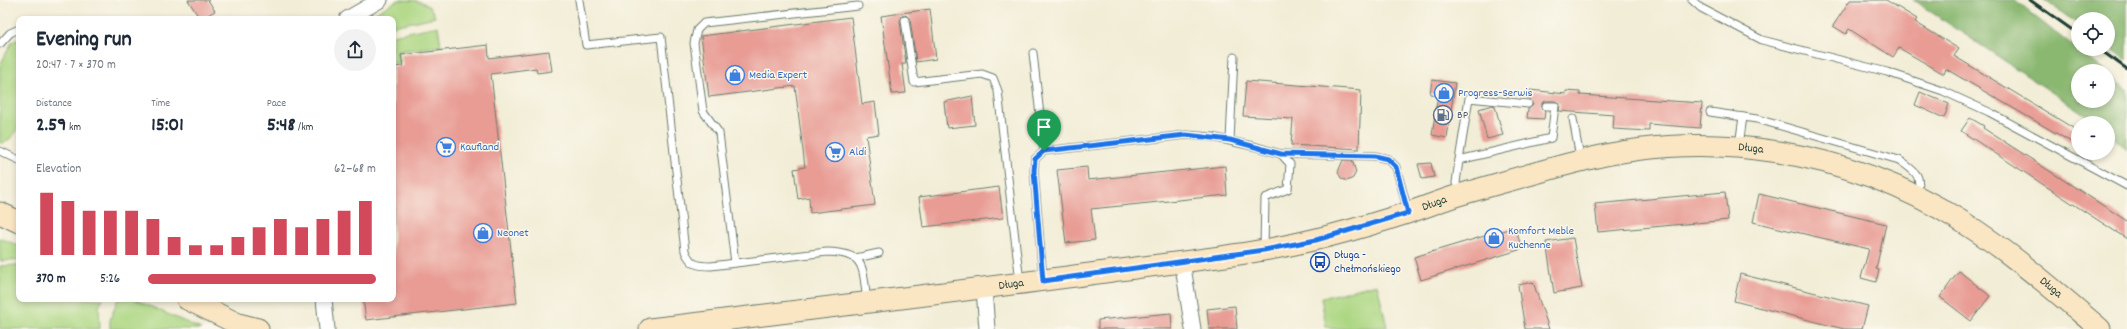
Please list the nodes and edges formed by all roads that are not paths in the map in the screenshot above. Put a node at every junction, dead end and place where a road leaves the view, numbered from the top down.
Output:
1 (380, 0) edge
2 (579, 0) edge
3 (1692, 0) edge
4 (363, 4) edge
5 (858, 6) dead end
6 (350, 16) edge
7 (906, 20) dead end
8 (16, 31) edge
9 (0, 44) edge
10 (1033, 53) dead end
11 (1234, 57) dead end
12 (1528, 104) dead end
13 (1546, 106) dead end
14 (1710, 112) dead end
15 (1743, 117) junction
16 (1572, 119) dead end
17 (1230, 140) junction
18 (1739, 147) junction
19 (0, 151) edge
20 (1044, 151) junction
21 (1281, 154) junction
22 (16, 159) edge
23 (1459, 160) junction
24 (1581, 160) junction
25 (2127, 186) edge
26 (1460, 195) junction
27 (1916, 195) junction
28 (0, 213) edge
29 (1408, 213) junction
30 (16, 221) edge
31 (1264, 250) junction
32 (879, 253) dead end
33 (856, 258) junction
34 (1182, 261) junction
35 (735, 263) junction
36 (1043, 281) junction
37 (1020, 284) junction
38 (984, 289) junction
39 (193, 302) edge
40 (324, 302) edge
41 (868, 303) junction
42 (258, 329) edge
43 (327, 329) edge
44 (650, 329) edge
45 (987, 329) edge
46 (1193, 329) edge
47 (2100, 329) edge

1 - 4 street
2 - 35 lane
3 - 25 lane
4 - 6 street
5 - 35 lane
7 - 37 lane
8 - 9 lane
10 - 20 lane
11 - 17 lane
12 - 23 lane
13 - 23 lane
14 - 15 lane
15 - 18 lane
15 - 27 lane
16 - 24 lane
17 - 20 lane
17 - 21 lane
18 - 24 street, Długa
18 - 27 street, Długa
19 - 22 lane
20 - 36 lane
21 - 29 lane
21 - 31 lane
23 - 26 lane
24 - 26 street, Długa
26 - 29 street, Długa
27 - 47 street, Długa
28 - 30 street
29 - 31 street, Długa
31 - 34 street, Długa
32 - 33 lane
33 - 35 lane
33 - 41 lane
34 - 36 street, Długa
34 - 46 street
36 - 37 street, Długa
37 - 38 street, Długa
38 - 41 street, Długa
38 - 45 street
39 - 42 street
40 - 43 street
41 - 44 street, Długa

